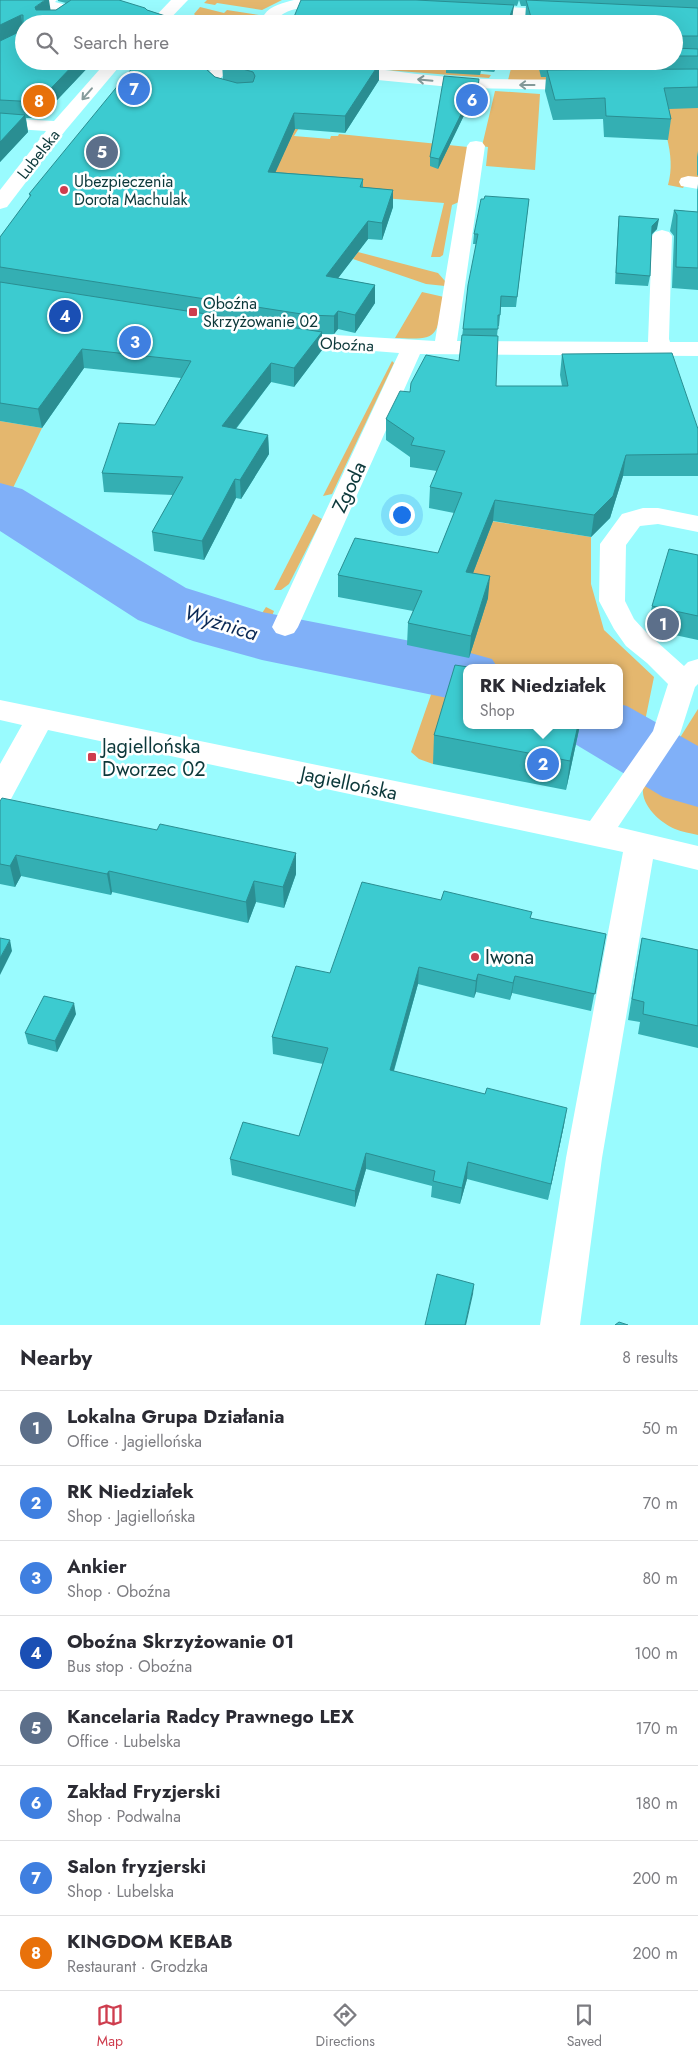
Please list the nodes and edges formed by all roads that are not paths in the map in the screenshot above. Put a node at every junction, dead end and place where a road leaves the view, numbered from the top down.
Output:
1 (49, 0) edge
2 (180, 0) edge
3 (355, 4) edge
4 (461, 9) edge
5 (61, 15) edge
6 (165, 15) edge
7 (274, 15) edge
8 (561, 15) edge
9 (108, 70) edge
10 (220, 70) edge
11 (341, 70) edge
12 (603, 85) edge
13 (246, 93) edge
14 (0, 123) edge
15 (59, 127) junction
16 (476, 146) dead end
17 (0, 202) edge
18 (662, 236) dead end
19 (262, 335) edge
20 (412, 347) junction
21 (445, 347) junction
22 (661, 349) junction
23 (698, 349) edge
24 (698, 524) edge
25 (285, 627) dead end
26 (691, 675) edge
27 (0, 710) edge
28 (40, 718) junction
29 (0, 791) edge
30 (597, 834) junction
31 (640, 844) junction
32 (698, 858) edge
33 (560, 1325) edge

1 - 5 street
2 - 6 street
3 - 7 street
4 - 8 street
9 -> 15 street, Lubelska
10 - 13 street
12 -> 11 street
14 - 15 street
15 - 17 street, Lubelska
16 - 21 street
18 - 22 street
19 - 20 street, Oboźna
20 - 21 street, Oboźna
20 - 25 street, Zgoda
21 - 22 street, Oboźna
22 - 23 street, Oboźna
24 - 26 street
26 - 30 street
27 - 28 street, Jagiellońska
28 - 29 street
28 - 30 street, Jagiellońska
30 - 31 street, Jagiellońska
31 - 32 street, Jagiellońska
31 - 33 street

